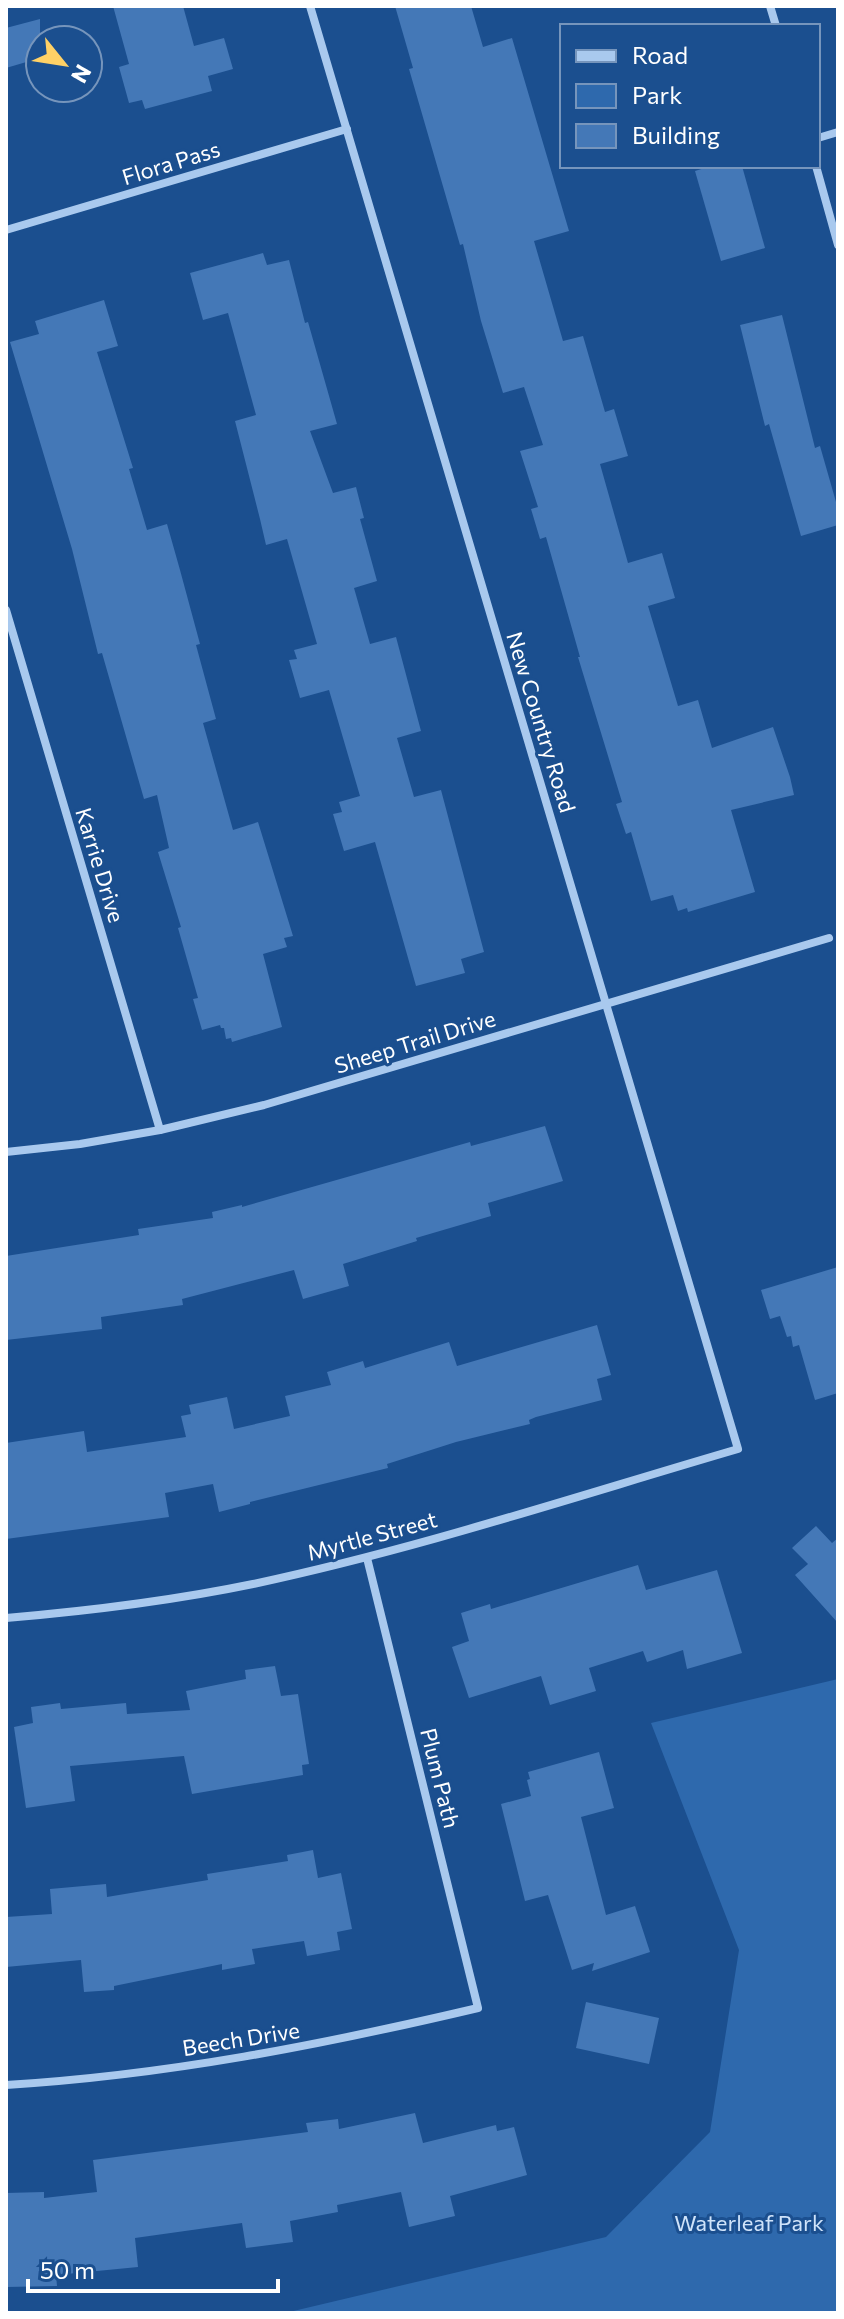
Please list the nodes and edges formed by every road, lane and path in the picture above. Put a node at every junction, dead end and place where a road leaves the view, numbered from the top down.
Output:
1 (310, 6) edge
2 (347, 129) junction
3 (817, 168) edge
4 (6, 230) edge
5 (838, 245) edge
6 (6, 610) edge
7 (829, 938) dead end
8 (606, 1004) junction
9 (160, 1130) junction
10 (6, 1152) edge
11 (738, 1449) joint
12 (367, 1558) junction
13 (6, 1618) edge
14 (478, 2008) joint
15 (6, 2085) edge

1 - 2 street, New Country Road
2 - 4 street, Flora Pass
2 - 8 street, New Country Road
3 - 5 street
6 - 9 street, Karrie Drive
7 - 8 street, Sheep Trail Drive
8 - 9 street, Sheep Trail Drive
8 - 11 street, New Country Road
9 - 10 street, Sheep Trail Drive
11 - 12 street, Myrtle Street
12 - 13 street, Myrtle Street
12 - 14 street, Plum Path
14 - 15 street, Beech Drive

